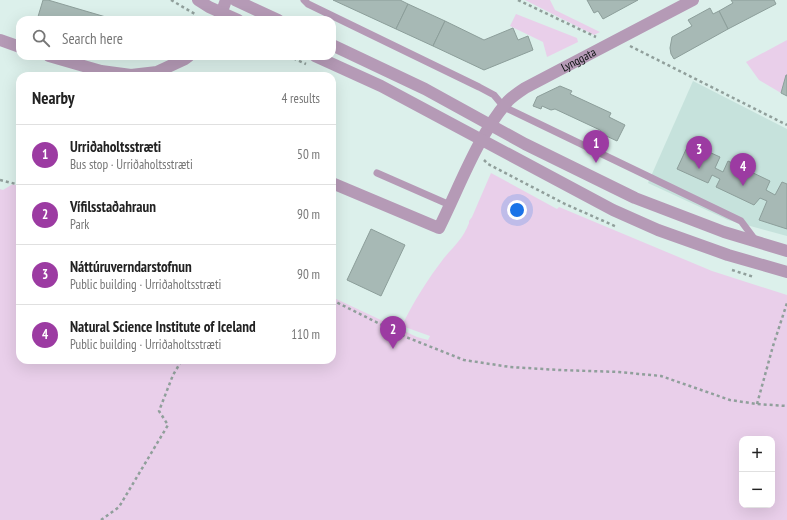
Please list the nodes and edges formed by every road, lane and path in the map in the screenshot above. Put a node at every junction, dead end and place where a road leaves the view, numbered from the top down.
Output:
1 (170, 0) edge
2 (198, 0) edge
3 (226, 0) edge
4 (235, 0) edge
5 (304, 0) edge
6 (518, 0) edge
7 (693, 0) edge
8 (199, 16) edge
9 (220, 16) edge
10 (269, 16) edge
11 (333, 16) edge
12 (336, 18) edge
13 (0, 40) edge
14 (613, 42) junction
15 (16, 46) edge
16 (336, 47) edge
17 (63, 60) edge
18 (183, 60) edge
19 (324, 60) edge
20 (107, 72) edge
21 (157, 72) edge
22 (504, 106) junction
23 (491, 125) junction
24 (787, 125) edge
25 (482, 140) junction
26 (377, 173) dead end
27 (0, 180) edge
28 (16, 185) edge
29 (336, 185) edge
30 (450, 205) junction
31 (758, 243) junction
32 (787, 251) edge
33 (787, 272) edge
34 (336, 302) edge
35 (787, 303) edge
36 (180, 364) edge
37 (757, 404) junction
38 (787, 406) edge
39 (101, 520) edge

1 - 8 path
2 - 9 street
3 - 9 street
4 - 10 street
5 - 11 lane
6 - 14 path
7 - 14 street, Lynggata
12 - 22 lane
13 - 15 street
14 - 22 street, Lynggata
14 - 24 path
16 - 23 street
17 - 20 street
18 - 21 street
19 - 25 street
22 - 23 street, Lynggata
22 - 31 lane
23 - 25 street, Lynggata
23 - 31 street
25 - 30 street, Lynggata
25 - 33 street
26 - 30 lane
27 - 28 path
29 - 30 street, Lynggata
31 - 32 street
34 - 37 path
35 - 37 path
36 - 39 path
37 - 38 path

